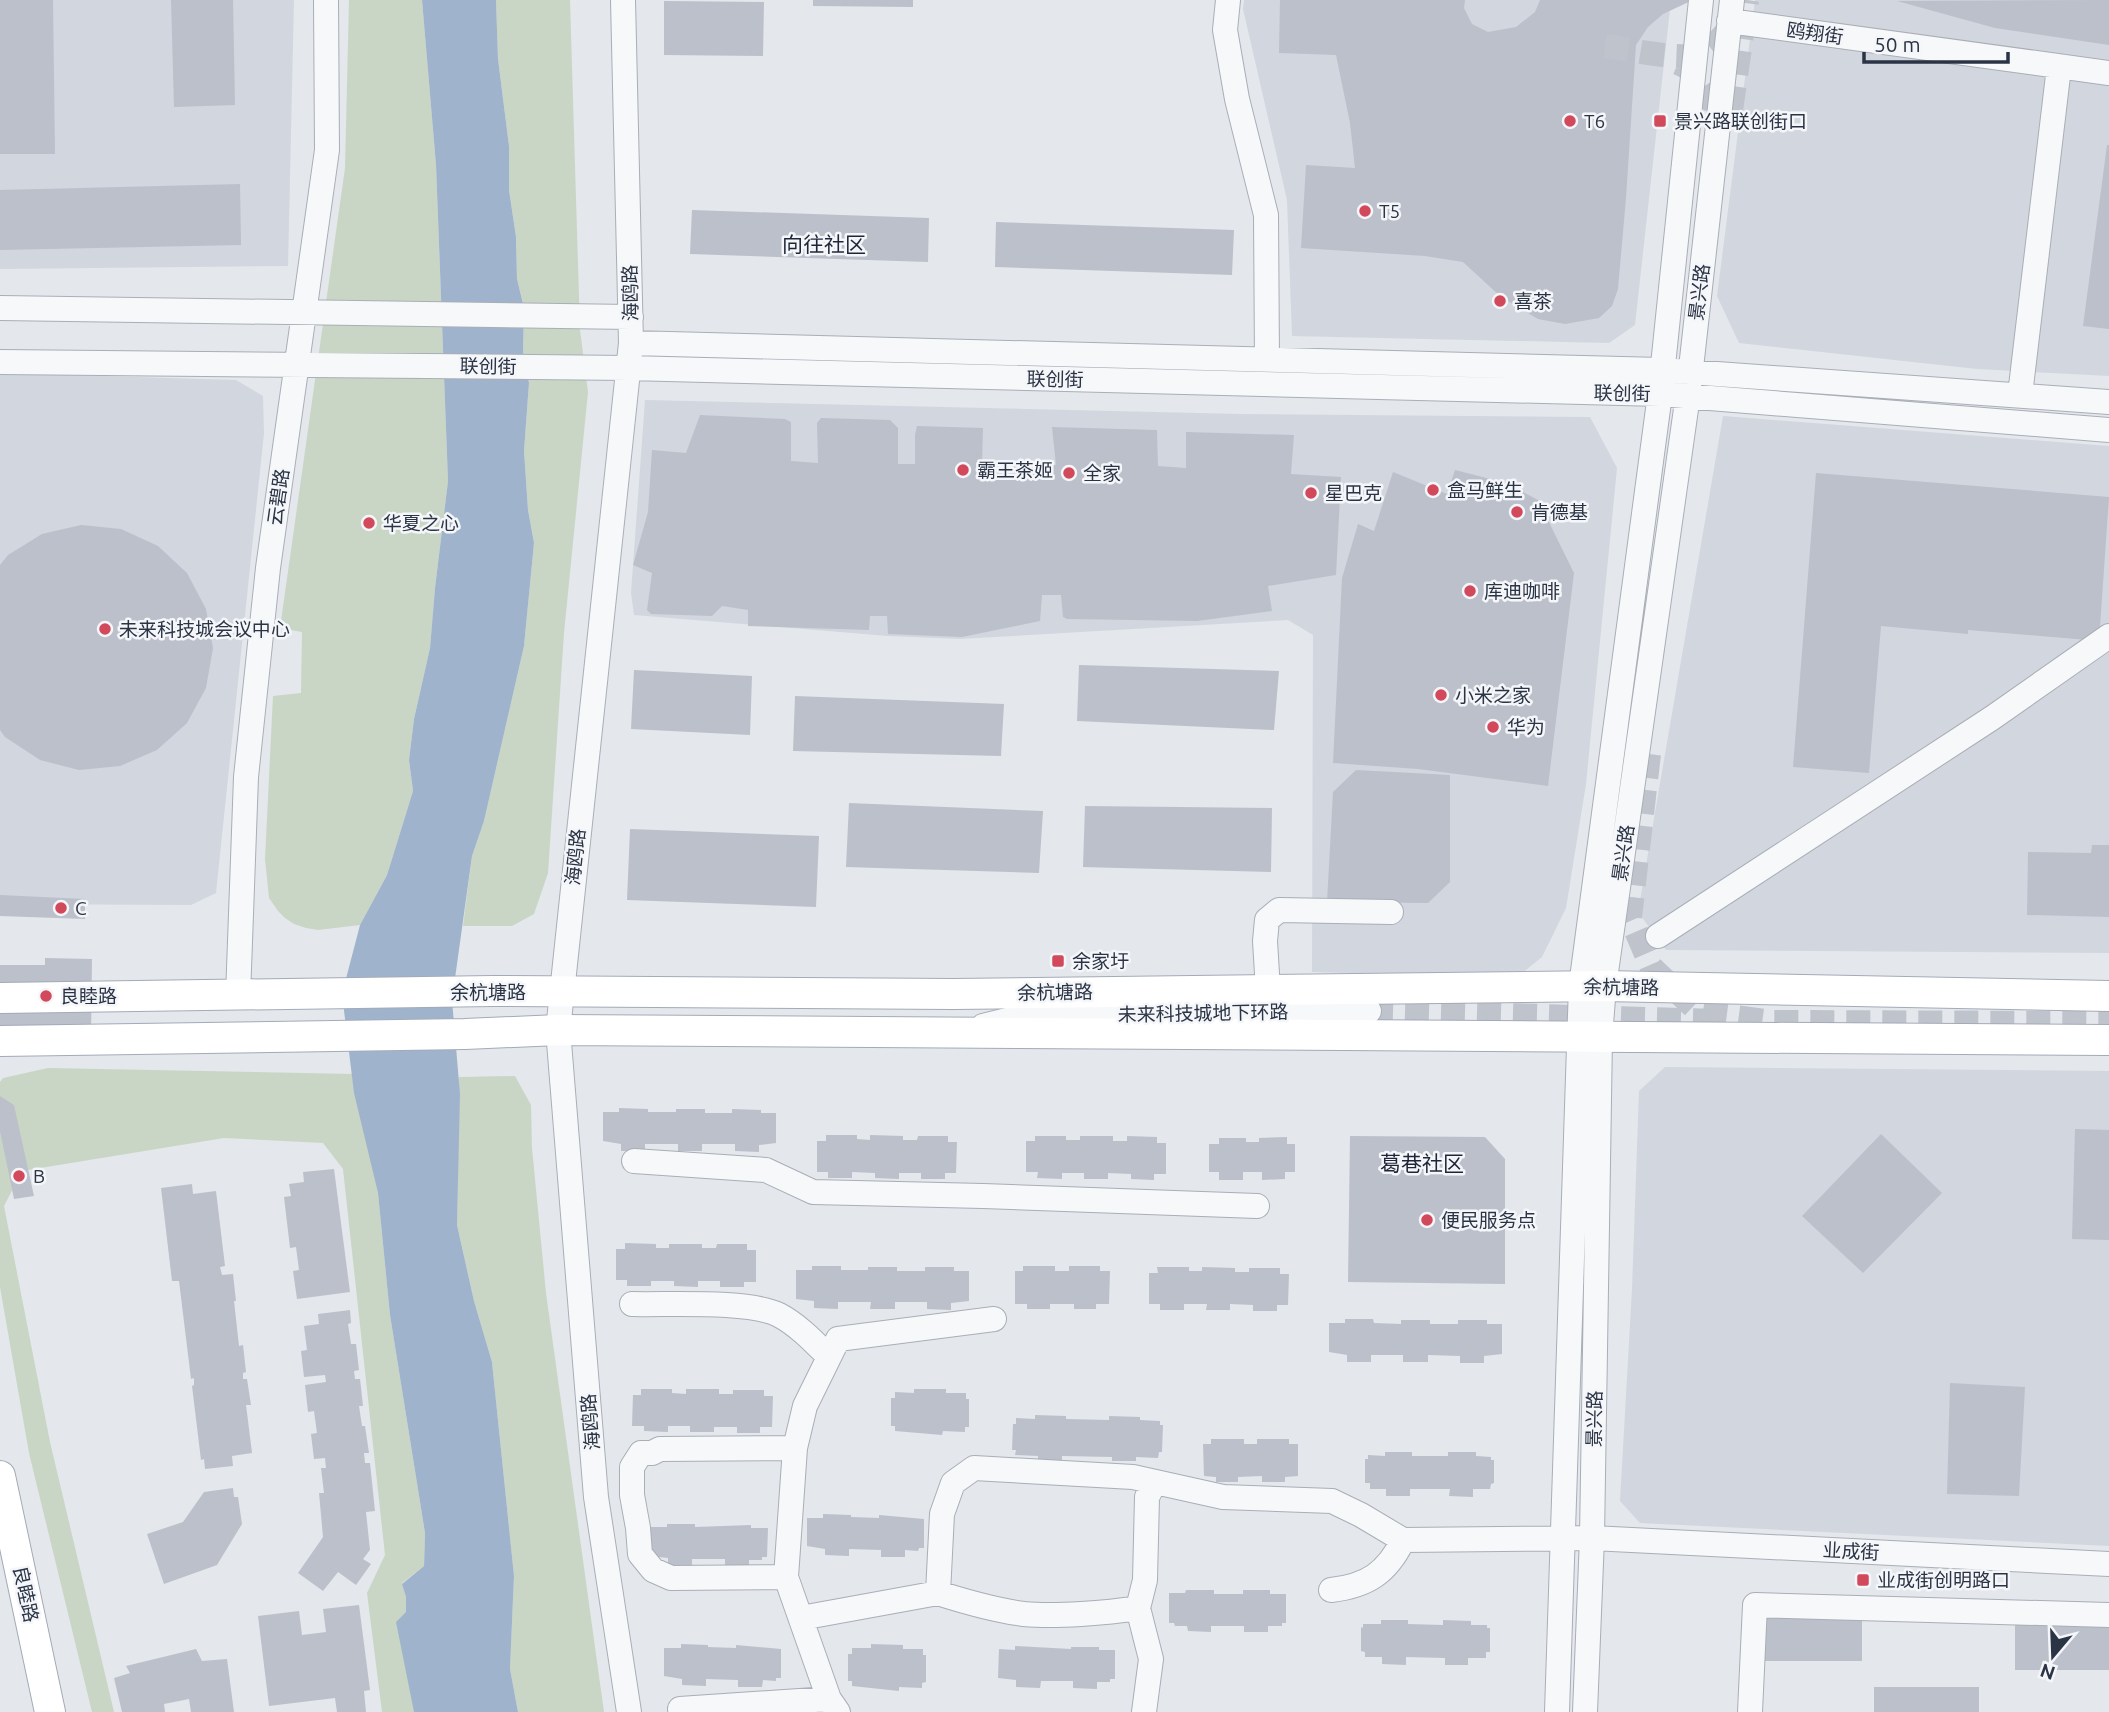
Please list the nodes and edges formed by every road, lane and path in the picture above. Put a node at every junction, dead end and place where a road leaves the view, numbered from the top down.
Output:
1 (326, 0) edge
2 (622, 0) edge
3 (1228, 0) edge
4 (1701, 0) edge
5 (1731, 11) edge
6 (2059, 67) junction
7 (2109, 73) edge
8 (0, 308) edge
9 (304, 312) junction
10 (631, 317) junction
11 (631, 343) junction
12 (1267, 359) junction
13 (0, 362) edge
14 (297, 365) junction
15 (628, 368) junction
16 (1661, 382) junction
17 (1689, 383) junction
18 (2020, 395) junction
19 (2109, 402) edge
20 (2109, 430) edge
21 (2109, 636) edge
22 (1391, 912) dead end
23 (1658, 936) dead end
24 (1592, 986) junction
25 (1268, 990) junction
26 (561, 992) junction
27 (954, 994) junction
28 (238, 996) junction
29 (2109, 996) edge
30 (0, 998) edge
31 (558, 1030) junction
32 (956, 1032) junction
33 (1590, 1036) junction
34 (2109, 1040) edge
35 (0, 1041) edge
36 (634, 1161) dead end
37 (1257, 1206) dead end
38 (632, 1304) dead end
39 (994, 1319) dead end
40 (830, 1357) junction
41 (795, 1448) junction
42 (0, 1476) edge
43 (1155, 1482) junction
44 (1592, 1538) junction
45 (1562, 1539) junction
46 (1402, 1540) junction
47 (2109, 1564) edge
48 (786, 1577) junction
49 (1331, 1590) dead end
50 (938, 1593) junction
51 (1138, 1608) junction
52 (2109, 1615) edge
53 (801, 1618) junction
54 (833, 1705) edge
55 (680, 1709) dead end
56 (50, 1712) edge
57 (629, 1712) edge
58 (1144, 1712) edge
59 (1557, 1712) edge
60 (1585, 1712) edge
61 (1750, 1712) edge

1 - 9 street, 云碧路
2 - 10 street, 海鸥路
3 - 12 street
4 - 16 street, 景兴路
5 - 6 street, 鸥翔街
5 - 17 street, 景兴路
6 - 7 street, 鸥翔街
6 - 18 street
8 - 9 street
9 - 10 street
9 - 14 street, 云碧路
10 - 11 street, 海鸥路
11 - 12 street, 联创街
11 - 15 street, 海鸥路
12 - 16 street, 联创街
13 - 14 street, 联创街
14 - 15 street, 联创街
14 - 28 street, 云碧路
15 - 16 street, 联创街
15 - 26 street, 海鸥路
16 - 17 street, 联创街
16 - 24 street, 景兴路
17 - 18 street, 联创街
17 - 20 street, 联创街
17 - 24 street, 景兴路
18 - 19 street, 联创街
21 - 23 street
22 - 25 street
24 - 25 main road, 余杭塘路
24 - 29 main road, 余杭塘路
24 - 33 street, 景兴路
25 - 27 main road, 余杭塘路
26 - 27 main road, 余杭塘路
26 - 28 main road, 余杭塘路
26 - 31 street, 海鸥路
27 - 32 street, 未来科技城地下环路
28 - 30 main road, 余杭塘路
31 - 32 main road, 余杭塘路
31 - 35 main road, 余杭塘路
31 - 57 street, 海鸥路
32 - 33 main road, 余杭塘路
33 - 34 main road, 余杭塘路
33 - 44 street, 景兴路
33 - 45 street, 景兴路
36 - 37 street
38 - 40 street
39 - 40 street
40 - 41 street
41 - 48 street
41 - 48 street
42 - 56 main road, 良睦路
43 - 46 street
43 - 50 street
43 - 51 street
44 - 45 street, 业成街
44 - 47 street, 业成街
44 - 60 street, 景兴路
45 - 46 street, 业成街
45 - 59 street, 景兴路
46 - 49 street
48 - 53 street
50 - 51 street
50 - 53 street
51 - 58 street
52 - 61 street
53 - 54 street
54 - 55 street

